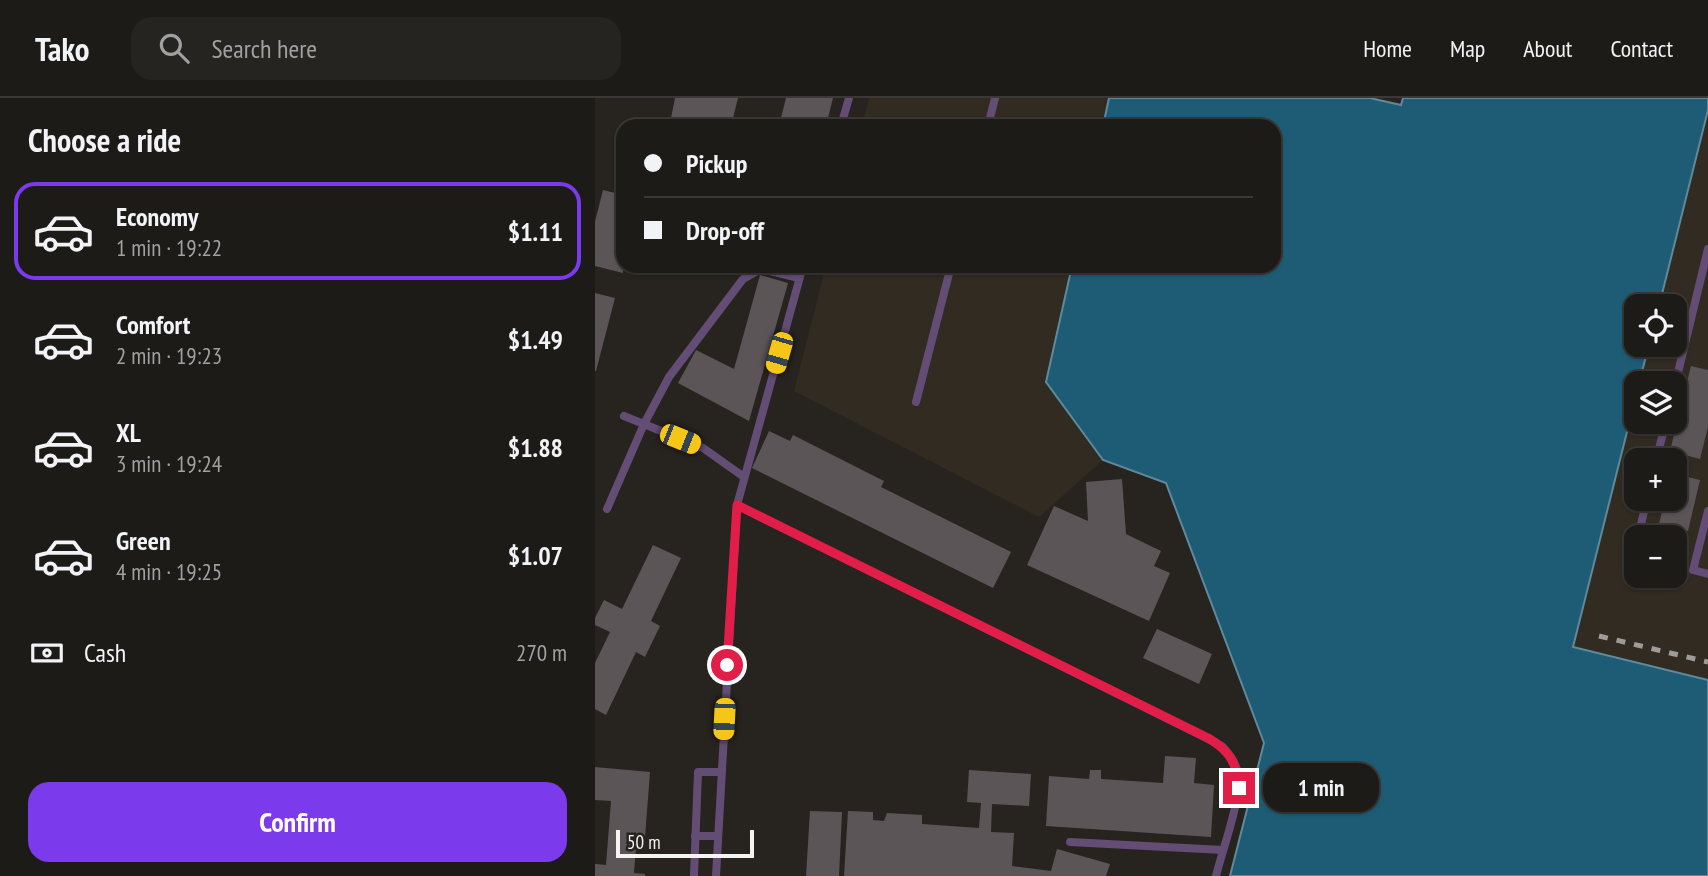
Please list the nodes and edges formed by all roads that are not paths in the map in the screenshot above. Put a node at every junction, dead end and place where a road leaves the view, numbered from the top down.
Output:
1 (849, 98) edge
2 (995, 98) edge
3 (843, 119) edge
4 (990, 119) edge
5 (1708, 249) edge
6 (754, 273) edge
7 (778, 273) edge
8 (801, 273) edge
9 (949, 273) edge
10 (799, 278) junction
11 (1678, 371) edge
12 (916, 402) dead end
13 (624, 416) dead end
14 (644, 424) junction
15 (744, 477) junction
16 (737, 505) junction
17 (607, 509) dead end
18 (1708, 511) edge
19 (1708, 574) edge
20 (720, 772) junction
21 (695, 836) junction
22 (718, 836) junction
23 (1070, 842) dead end
24 (1223, 850) junction
25 (694, 876) edge
26 (716, 876) edge
27 (1216, 876) edge

1 - 3 lane
2 - 4 lane
5 - 11 lane
6 - 14 lane
7 - 10 lane
8 - 10 lane
9 - 12 lane
10 - 15 lane
13 - 14 lane
14 - 15 lane
14 - 17 lane
15 - 16 lane
16 - 20 lane
16 - 24 lane
18 - 19 lane
20 - 21 lane
20 - 22 lane
21 - 22 lane
21 - 25 lane
22 - 26 lane
23 - 24 lane
24 - 27 lane

